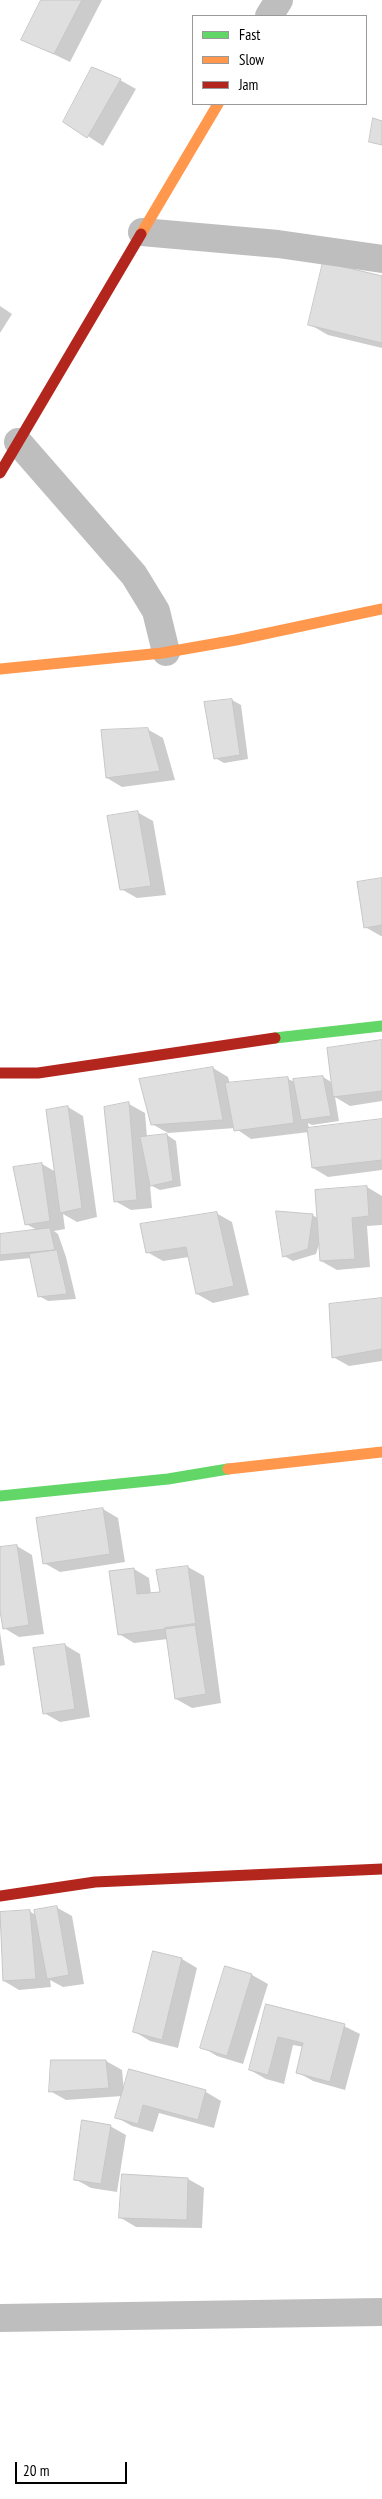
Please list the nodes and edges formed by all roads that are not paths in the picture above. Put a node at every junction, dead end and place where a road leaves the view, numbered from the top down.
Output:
1 (279, 0) edge
2 (270, 15) edge
3 (217, 105) edge
4 (142, 232) junction
5 (382, 259) edge
6 (18, 442) junction
7 (0, 472) edge
8 (382, 609) edge
9 (166, 652) junction
10 (0, 669) edge
11 (382, 1026) edge
12 (0, 1073) edge
13 (382, 1452) edge
14 (0, 1496) edge
15 (382, 1869) edge
16 (0, 1896) edge
17 (382, 2312) edge
18 (0, 2318) edge

1 - 2 street
3 - 4 street
4 - 5 street
4 - 6 street
6 - 7 street
6 - 9 street
8 - 9 street
9 - 10 street
11 - 12 street
13 - 14 street
15 - 16 street
17 - 18 street

